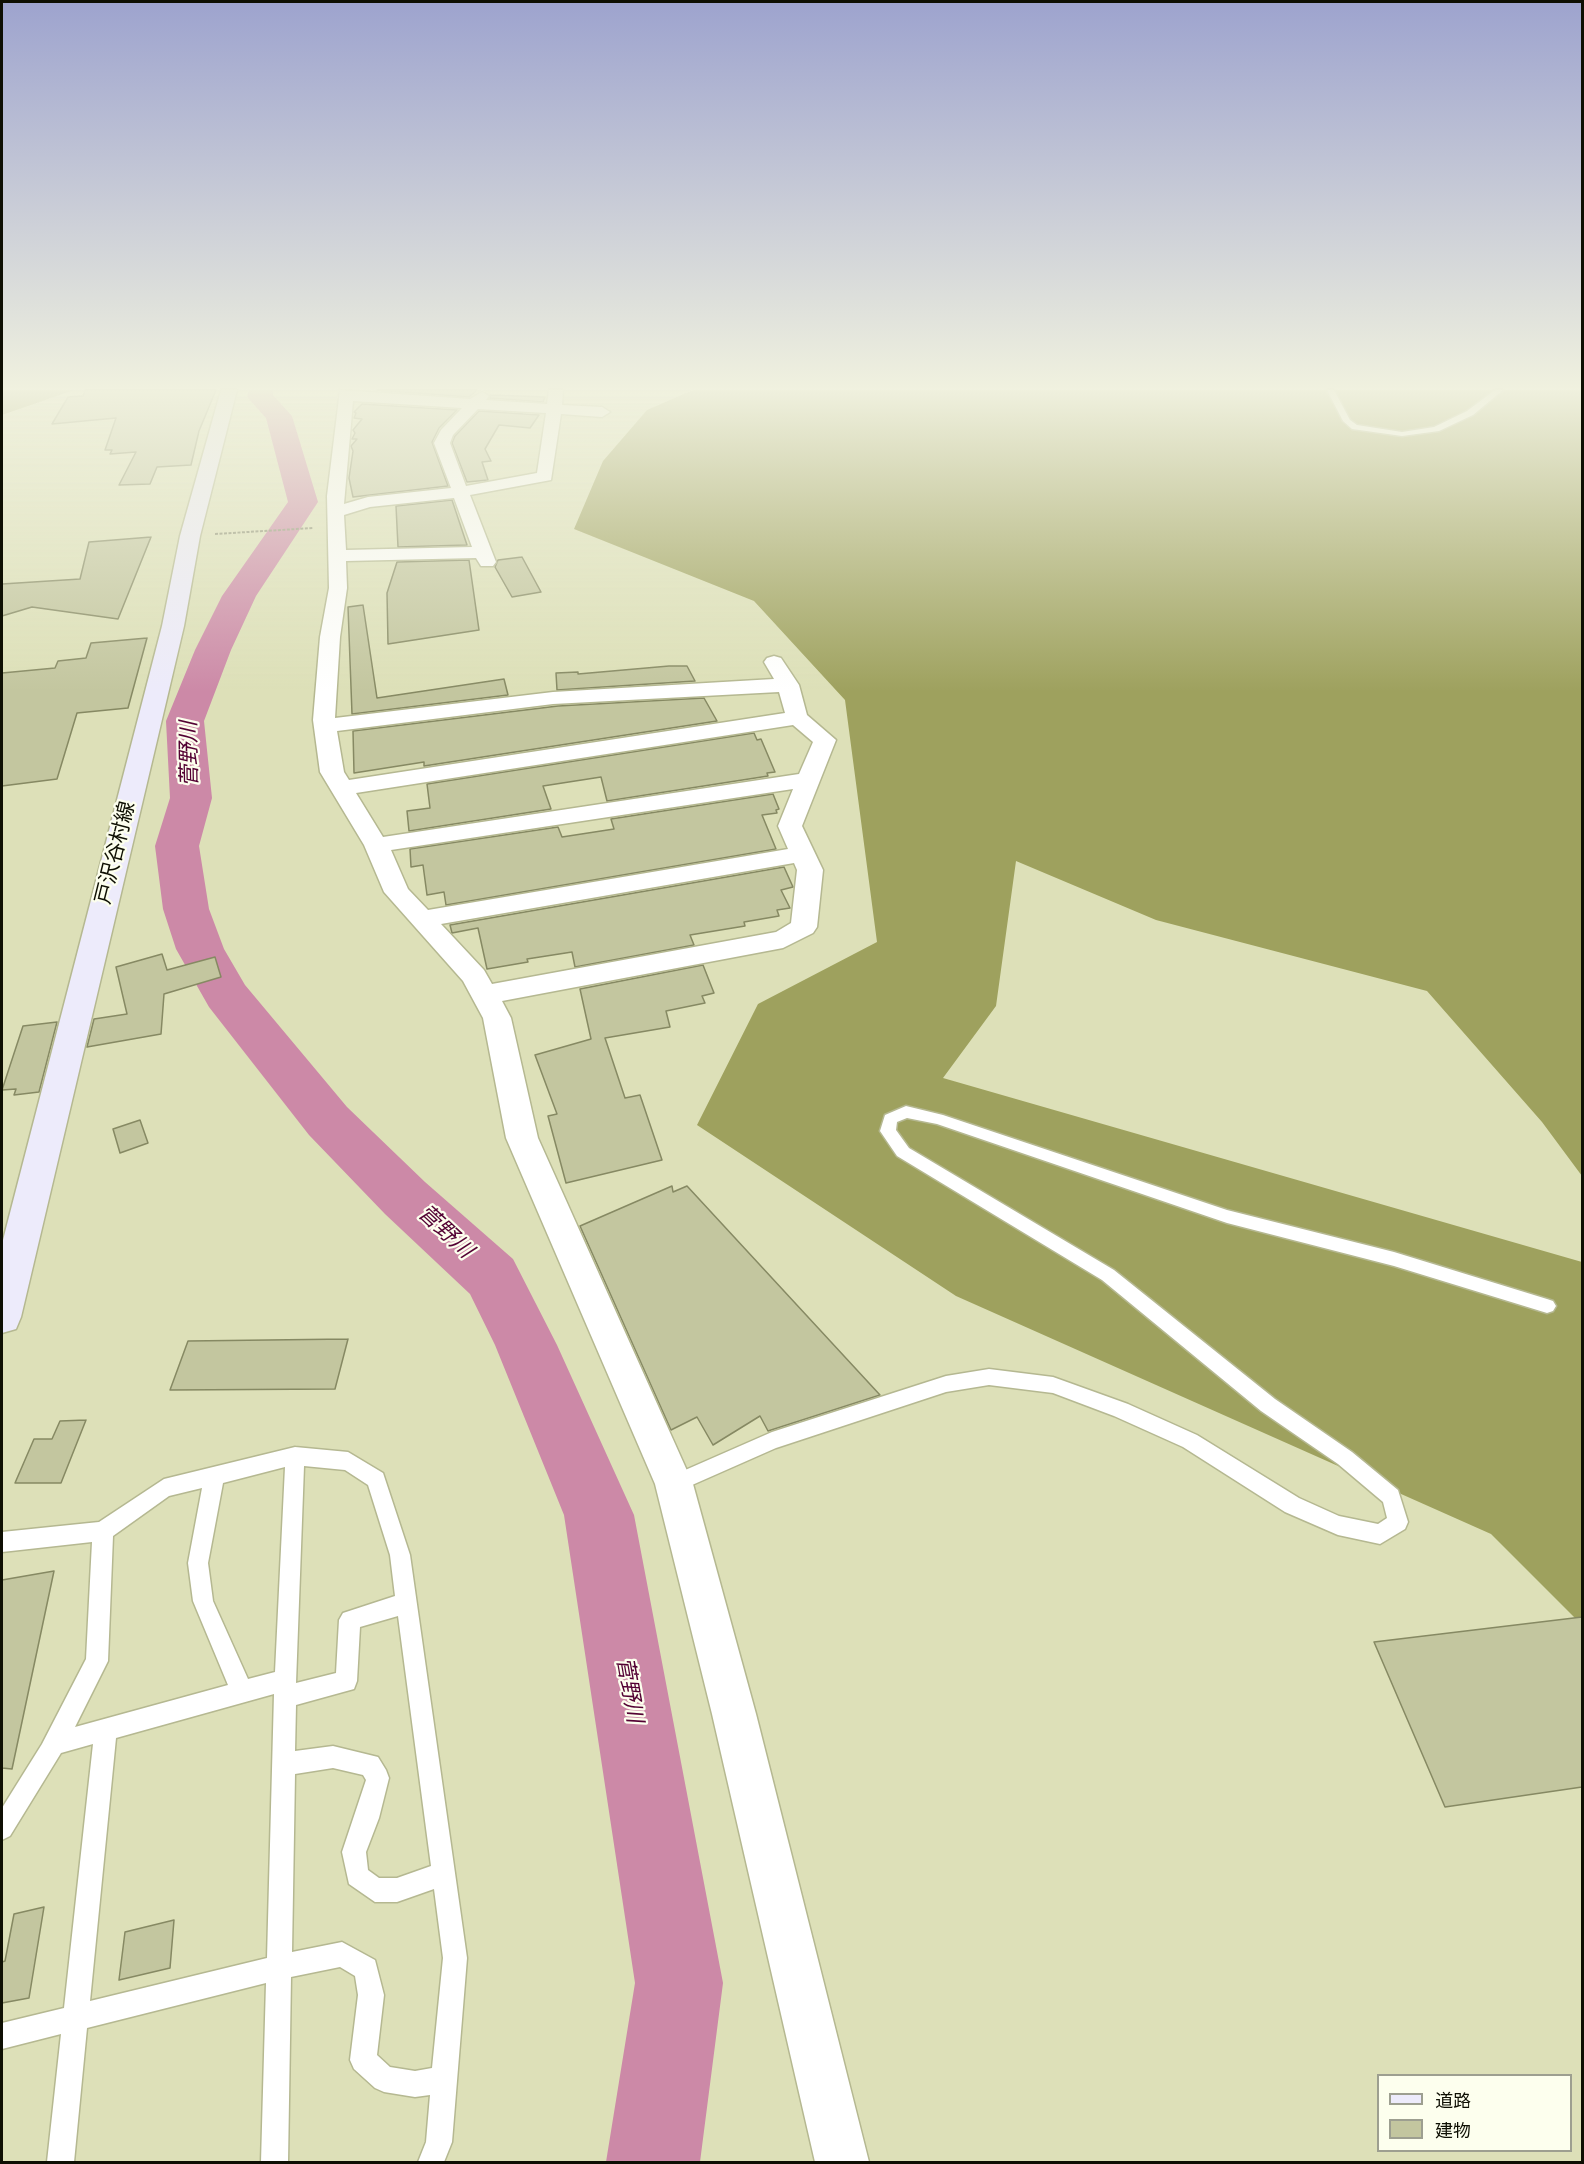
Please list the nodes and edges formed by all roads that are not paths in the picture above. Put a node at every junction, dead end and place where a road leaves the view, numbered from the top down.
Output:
1 (202, 491) edge
2 (337, 491) edge
3 (465, 491) edge
4 (459, 492) junction
5 (335, 512) junction
6 (336, 556) junction
7 (774, 662) dead end
8 (788, 685) junction
9 (797, 718) junction
10 (325, 726) junction
11 (808, 780) junction
12 (343, 788) junction
13 (376, 845) junction
14 (804, 854) junction
15 (422, 919) junction
16 (484, 995) junction
17 (1547, 1306) dead end
18 (2, 1317) edge
19 (295, 1456) junction
20 (213, 1476) junction
21 (674, 1484) junction
22 (103, 1531) junction
23 (2, 1542) edge
24 (407, 1603) junction
25 (285, 1689) junction
26 (243, 1692) junction
27 (106, 1730) junction
28 (54, 1744) junction
29 (284, 1764) junction
30 (2, 1828) edge
31 (443, 1874) junction
32 (279, 1967) junction
33 (75, 2016) junction
34 (2, 2036) edge
35 (444, 2079) junction
36 (60, 2163) edge
37 (275, 2163) edge
38 (431, 2163) edge
39 (842, 2163) edge

1 - 18 main road, 戸沢谷村線
2 - 5 street
3 - 4 street
4 - 5 street
4 - 6 street
5 - 6 street
6 - 10 street
7 - 8 street
8 - 9 street
8 - 10 street
9 - 11 street
9 - 12 street
10 - 12 street
11 - 13 street
11 - 14 street
12 - 13 street
13 - 15 street
14 - 15 street
14 - 16 street
15 - 16 street
16 - 21 street
17 - 21 lane
19 - 20 lane
19 - 24 lane
19 - 25 lane
20 - 22 lane
20 - 26 lane
21 - 39 street
22 - 23 lane
22 - 28 lane
24 - 25 lane
24 - 31 lane
25 - 26 lane
25 - 29 lane
26 - 27 lane
27 - 28 lane
27 - 33 lane
28 - 30 lane
29 - 31 lane
29 - 32 lane
31 - 35 lane
32 - 33 lane
32 - 35 lane
32 - 37 lane
33 - 34 lane
33 - 36 lane
35 - 38 lane

